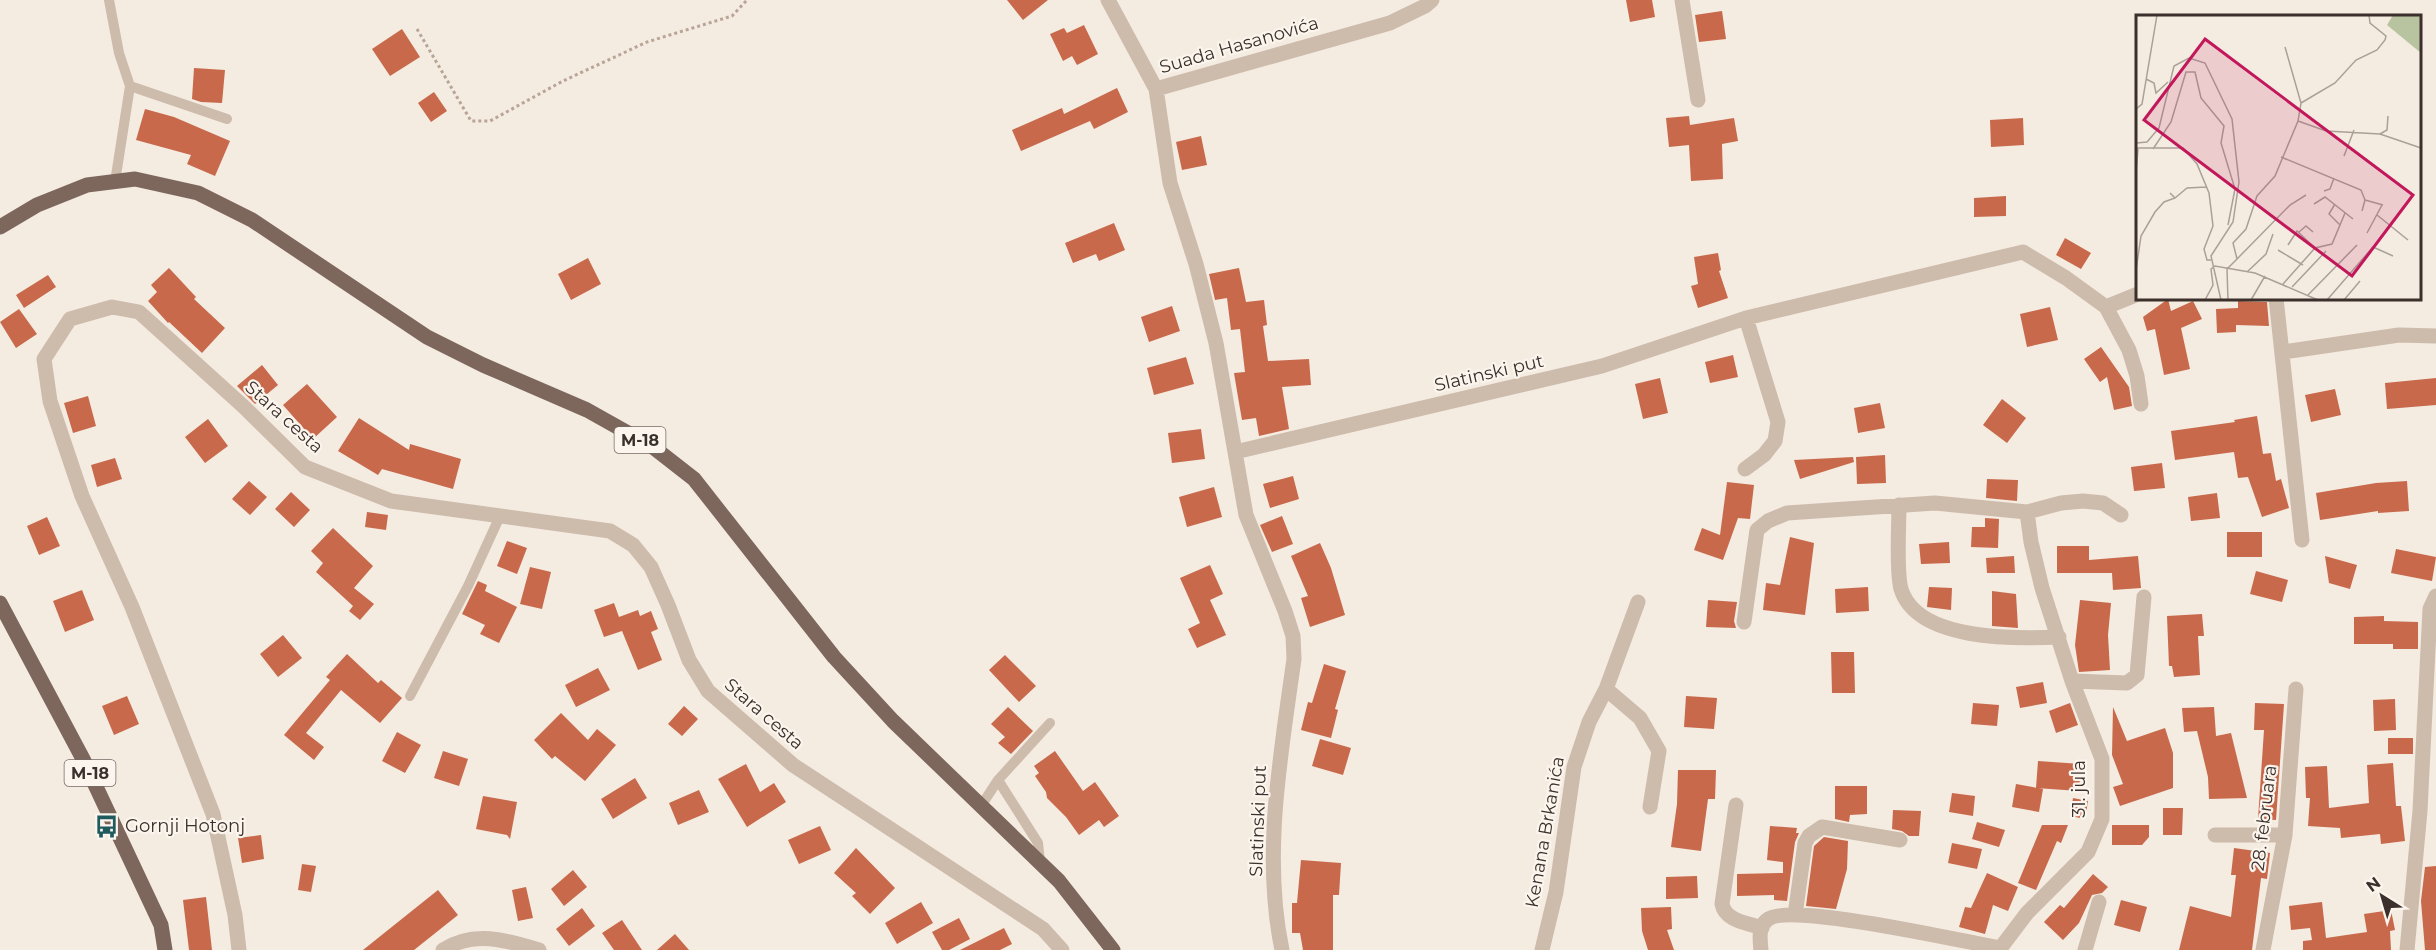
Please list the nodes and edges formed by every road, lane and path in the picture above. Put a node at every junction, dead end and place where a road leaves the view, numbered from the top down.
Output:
1 (109, 0) edge
2 (747, 0) edge
3 (1108, 0) edge
4 (1432, 0) edge
5 (1682, 0) edge
6 (417, 29) dead end
7 (130, 86) junction
8 (1156, 89) junction
9 (1698, 100) dead end
10 (226, 119) dead end
11 (115, 182) junction
12 (0, 227) edge
13 (2136, 295) edge
14 (2276, 300) edge
15 (2106, 307) junction
16 (1746, 318) junction
17 (2436, 336) edge
18 (2283, 352) junction
19 (2140, 404) dead end
20 (1235, 452) junction
21 (1745, 470) dead end
22 (1899, 505) junction
23 (2027, 512) junction
24 (2121, 515) dead end
25 (500, 516) junction
26 (2302, 540) dead end
27 (2436, 596) edge
28 (2144, 597) dead end
29 (1638, 602) dead end
30 (0, 603) edge
31 (1744, 622) dead end
32 (2059, 638) junction
33 (2072, 681) junction
34 (1606, 689) junction
35 (2296, 689) dead end
36 (410, 696) dead end
37 (1050, 723) dead end
38 (998, 780) junction
39 (1736, 805) dead end
40 (981, 806) junction
41 (1650, 807) dead end
42 (2215, 835) dead end
43 (2285, 835) junction
44 (1900, 840) dead end
45 (1040, 862) junction
46 (2099, 902) dead end
47 (1795, 915) junction
48 (1762, 928) junction
49 (2000, 949) edge
50 (165, 950) edge
51 (239, 950) edge
52 (443, 950) edge
53 (538, 950) edge
54 (1062, 950) edge
55 (1113, 950) edge
56 (1282, 950) edge
57 (1542, 950) edge
58 (1761, 950) edge
59 (2085, 950) edge
60 (2263, 950) edge
61 (2407, 950) edge

1 - 7 lane
2 - 6 path
3 - 8 street, Slatinski put
4 - 8 street, Suada Hasanovića
5 - 9 street
7 - 10 lane
7 - 11 lane
8 - 20 street, Slatinski put
11 - 12 main road, M-18
11 - 40 main road, M-18
13 - 15 street
14 - 18 street
15 - 16 street, Slatinski put
15 - 19 street, Slatinski put
16 - 20 street, Slatinski put
16 - 21 street
17 - 18 street
18 - 26 street
20 - 56 street, Slatinski put
22 - 23 street
22 - 31 street
22 - 32 street
23 - 24 street
23 - 32 street, 31. jula
25 - 36 lane
25 - 51 street, Stara cesta
25 - 54 street, Stara cesta
27 - 61 street
28 - 33 street
29 - 34 street, Kenana Brkanića
30 - 50 main road, M-18
32 - 33 street, 31. jula
33 - 49 street, 31. jula
34 - 41 street
34 - 57 street, Kenana Brkanića
35 - 43 street, 28. februara
37 - 38 lane
38 - 40 lane
38 - 45 lane
39 - 48 street
40 - 45 main road, M-18
42 - 43 street
43 - 60 street, 28. februara
44 - 47 street
45 - 55 main road, M-18
46 - 59 street
47 - 48 street, 31. jula
47 - 49 street, 31. jula
48 - 58 street
52 - 53 street

